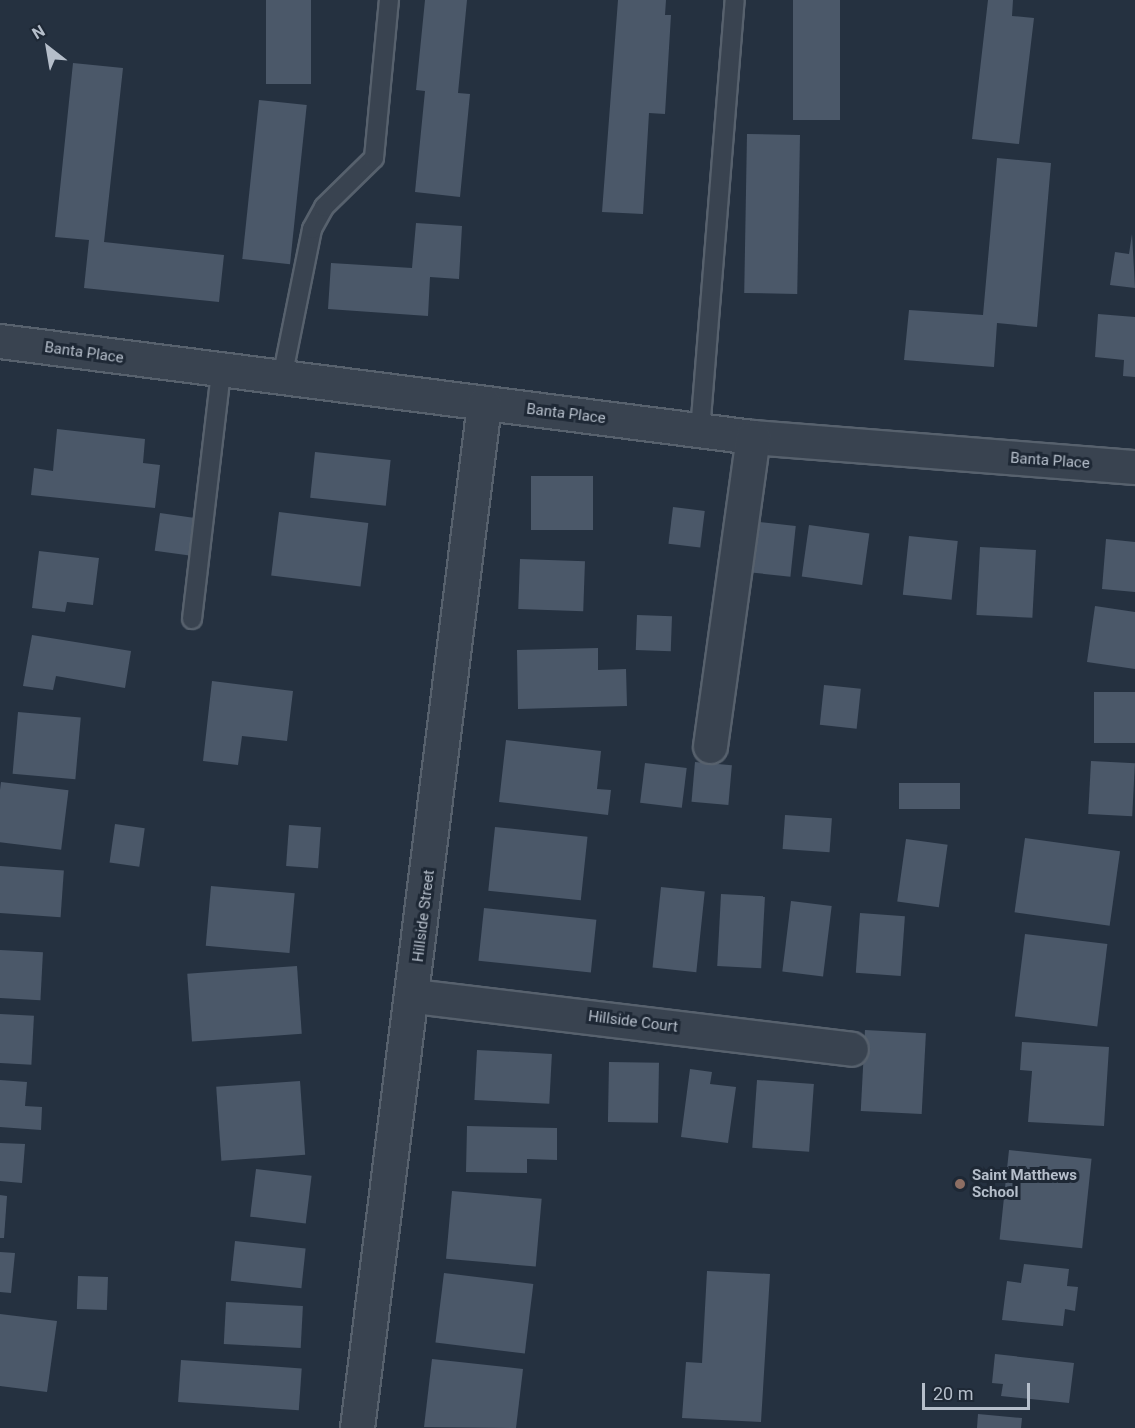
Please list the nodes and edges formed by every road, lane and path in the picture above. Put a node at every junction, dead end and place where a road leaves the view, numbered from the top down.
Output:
1 (389, 0) edge
2 (735, 0) edge
3 (0, 341) edge
4 (221, 372) junction
5 (282, 378) junction
6 (484, 404) junction
7 (700, 431) junction
8 (753, 437) junction
9 (1135, 467) edge
10 (192, 619) dead end
11 (710, 746) dead end
12 (415, 996) junction
13 (850, 1049) dead end
14 (357, 1428) edge

1 - 5 lane
2 - 7 lane
3 - 4 street, Banta Place
4 - 5 street, Banta Place
4 - 10 lane
5 - 6 street, Banta Place
6 - 7 street, Banta Place
6 - 12 street, Hillside Street
7 - 8 street, Banta Place
8 - 9 street, Banta Place
8 - 11 street
12 - 13 street, Hillside Court
12 - 14 street, Hillside Street

